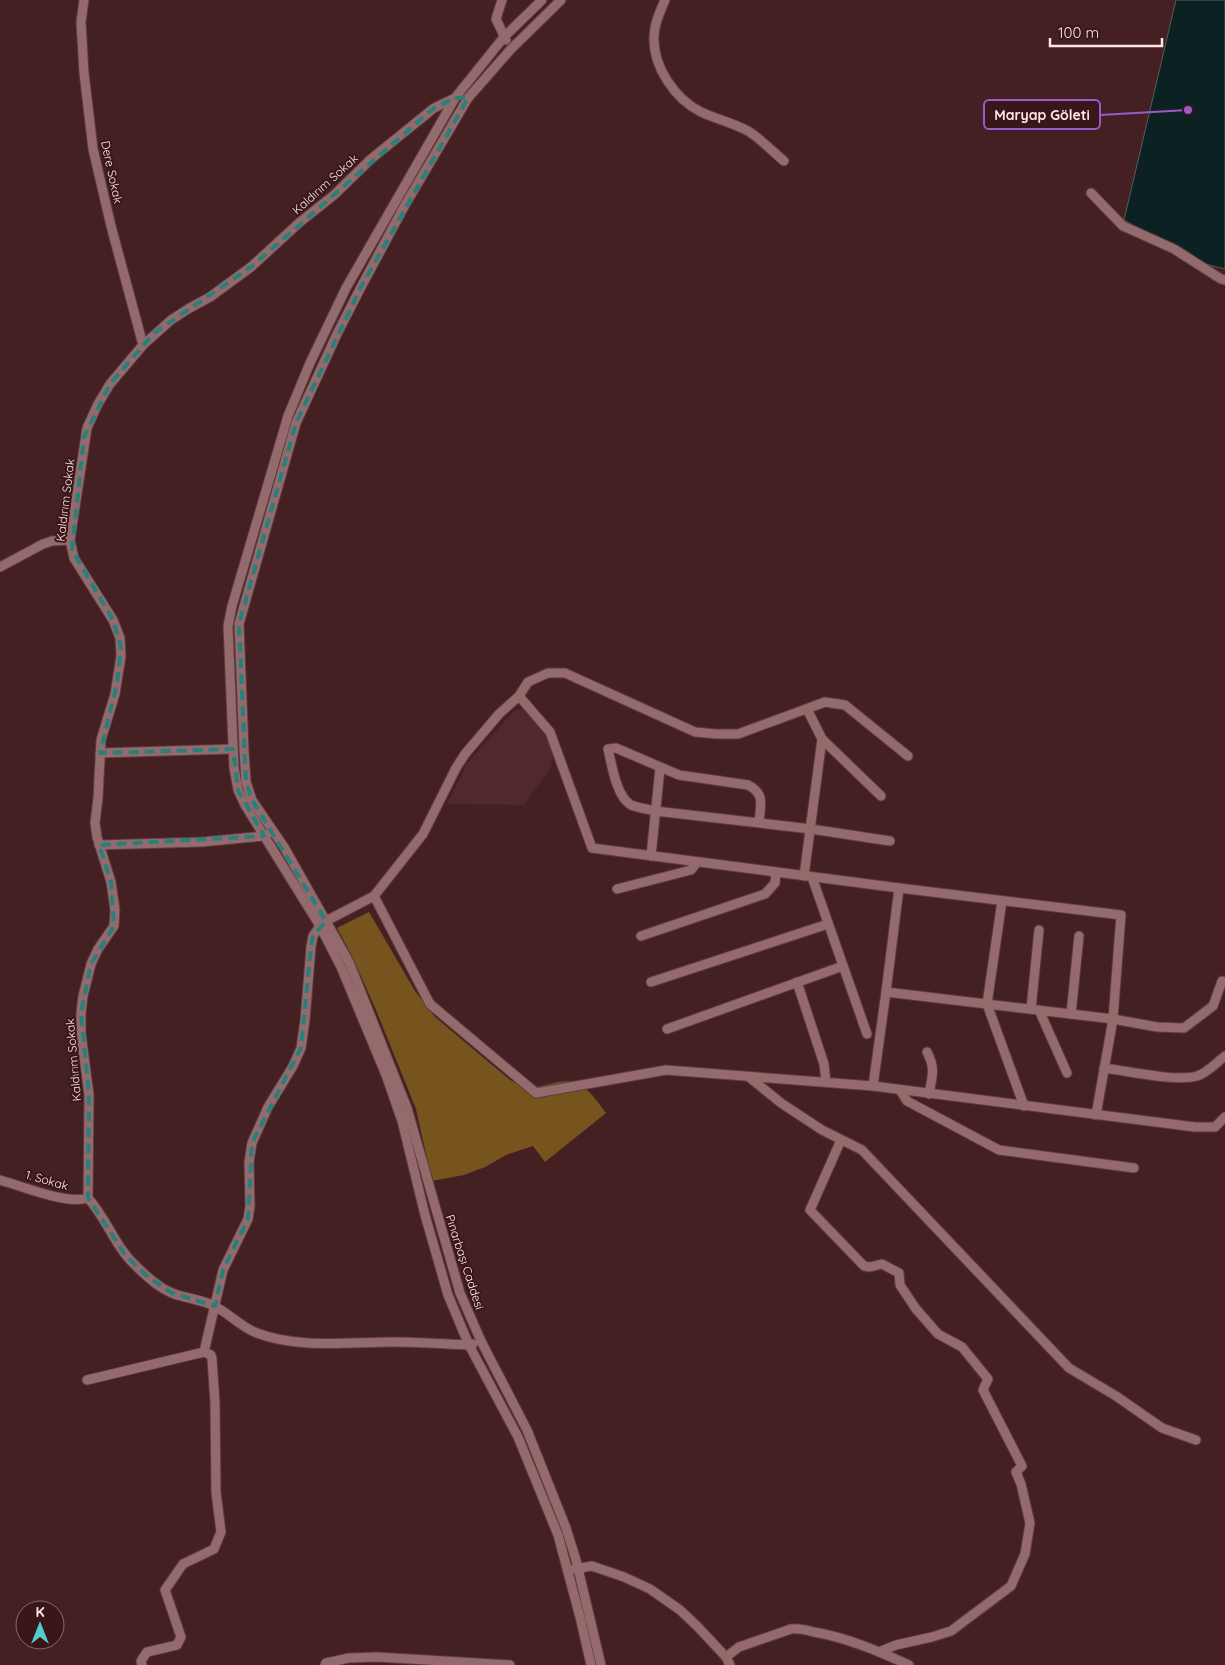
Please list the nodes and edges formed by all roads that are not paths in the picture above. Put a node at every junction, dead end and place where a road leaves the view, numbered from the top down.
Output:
1 (84, 0) edge
2 (502, 0) edge
3 (542, 0) edge
4 (561, 0) edge
5 (665, 0) edge
6 (504, 37) junction
7 (511, 49) junction
8 (455, 98) junction
9 (468, 98) junction
10 (784, 160) dead end
11 (1091, 193) dead end
12 (1225, 280) edge
13 (143, 346) junction
14 (70, 540) junction
15 (0, 567) edge
16 (519, 696) junction
17 (807, 709) junction
18 (822, 739) junction
19 (233, 749) junction
20 (100, 753) junction
21 (908, 756) dead end
22 (660, 768) junction
23 (881, 796) dead end
24 (655, 810) junction
25 (759, 823) junction
26 (811, 829) junction
27 (273, 831) junction
28 (264, 836) junction
29 (890, 841) dead end
30 (99, 845) junction
31 (650, 856) junction
32 (697, 862) junction
33 (776, 872) junction
34 (808, 876) junction
35 (899, 888) junction
36 (617, 889) dead end
37 (374, 896) junction
38 (1002, 901) junction
39 (323, 924) junction
40 (828, 924) junction
41 (1039, 930) dead end
42 (641, 936) dead end
43 (1080, 936) dead end
44 (843, 966) junction
45 (651, 982) dead end
46 (797, 982) junction
47 (1225, 982) edge
48 (886, 992) junction
49 (986, 1004) junction
50 (1035, 1010) junction
51 (1071, 1014) junction
52 (1112, 1019) junction
53 (667, 1029) dead end
54 (867, 1034) dead end
55 (927, 1052) dead end
56 (1225, 1056) edge
57 (1104, 1068) junction
58 (1067, 1073) dead end
59 (749, 1076) junction
60 (826, 1082) junction
61 (873, 1086) junction
62 (900, 1090) junction
63 (930, 1094) junction
64 (1024, 1106) junction
65 (1096, 1115) junction
66 (1224, 1120) edge
67 (841, 1140) junction
68 (1134, 1168) dead end
69 (0, 1180) edge
70 (88, 1198) junction
71 (215, 1306) junction
72 (481, 1341) junction
73 (469, 1345) junction
74 (204, 1352) junction
75 (87, 1380) dead end
76 (1196, 1440) dead end
77 (578, 1569) junction
78 (568, 1570) junction
79 (879, 1652) junction
80 (728, 1661) edge
81 (142, 1665) edge
82 (325, 1665) edge
83 (510, 1665) edge
84 (591, 1665) edge
85 (601, 1665) edge
86 (909, 1665) edge

1 - 13 street, Dere Sokak
2 - 6 street
3 - 6 street, Kaldırım Sokak
4 - 7 street
5 - 10 street
6 - 7 street
6 - 8 street, Kaldırım Sokak
7 - 9 street
8 - 9 street, Kaldırım Sokak
8 - 13 street, Kaldırım Sokak
8 - 19 street
9 - 27 street
11 - 12 street
13 - 14 street, Kaldırım Sokak
14 - 15 street
14 - 20 street, Kaldırım Sokak
16 - 17 street
16 - 31 street
16 - 37 street
17 - 18 street
17 - 21 street
18 - 23 street
18 - 26 street
19 - 20 street
19 - 28 street
20 - 30 street, Kaldırım Sokak
22 - 24 street
22 - 24 street
22 - 25 street
24 - 25 street
24 - 31 street
25 - 26 street
26 - 29 street
26 - 34 street
27 - 28 street
27 - 39 street
28 - 30 street
28 - 39 street
30 - 70 street, Kaldırım Sokak
31 - 32 street
32 - 33 street
32 - 36 street
33 - 34 street
33 - 42 street
34 - 35 street
34 - 40 street
35 - 38 street
35 - 48 street
37 - 39 street
37 - 59 street
38 - 49 street
38 - 52 street
39 - 71 street
39 - 72 street, Pınarbaşı Caddesi
39 - 73 street
40 - 44 street
40 - 45 street
41 - 50 street
43 - 51 street
44 - 46 street
44 - 54 street
46 - 53 street
46 - 60 street
47 - 52 street
48 - 49 street
48 - 61 street
49 - 50 street
49 - 64 street
50 - 51 street
50 - 58 street
51 - 52 street
52 - 57 street
55 - 63 street
56 - 57 street
57 - 65 street
59 - 60 street
59 - 67 street
60 - 61 street
61 - 62 street
62 - 63 street
62 - 68 street
63 - 64 street
64 - 65 street
65 - 66 street
67 - 76 street
67 - 79 street
69 - 70 street, 1. Sokak
70 - 71 street
71 - 73 street
71 - 74 street
72 - 73 street
72 - 77 street, Pınarbaşı Caddesi
73 - 78 street
74 - 75 street
74 - 81 street
77 - 78 street
77 - 80 street
77 - 85 street, Pınarbaşı Caddesi
78 - 84 street
79 - 80 street
79 - 86 street
82 - 83 street

